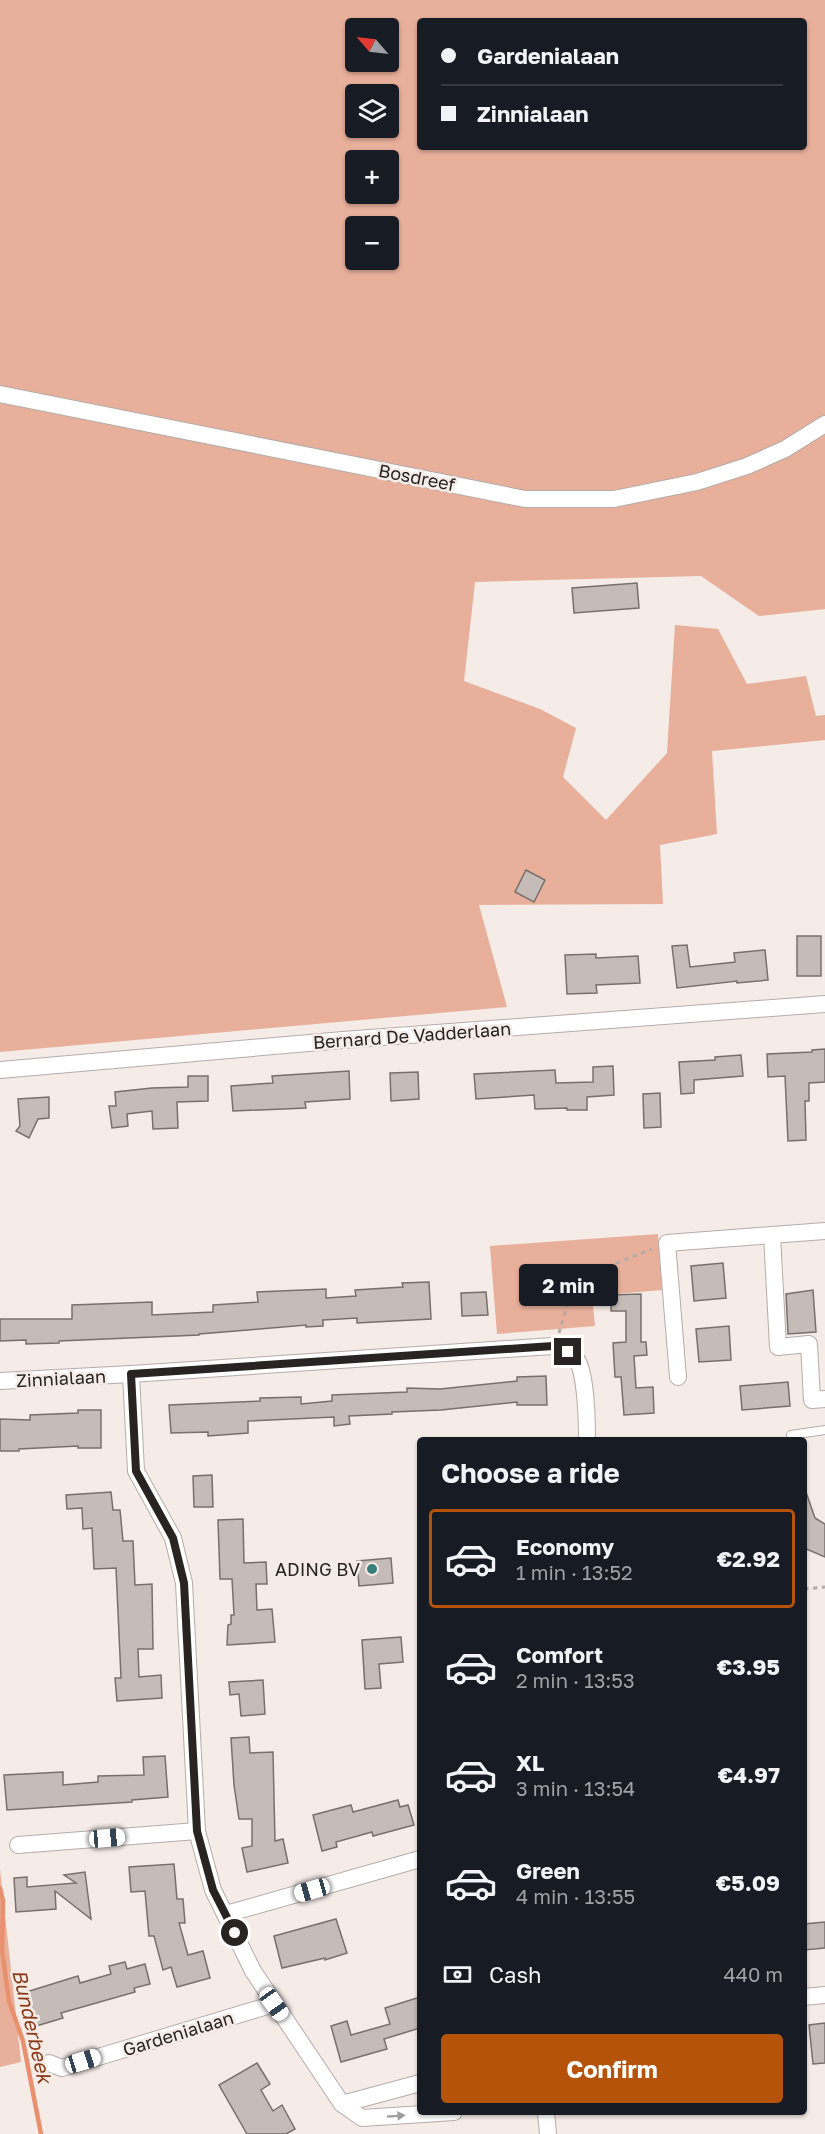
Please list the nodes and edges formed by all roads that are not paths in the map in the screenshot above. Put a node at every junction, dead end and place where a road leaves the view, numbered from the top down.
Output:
1 (0, 394) edge
2 (825, 424) edge
3 (825, 1004) edge
4 (0, 1070) edge
5 (825, 1232) edge
6 (772, 1235) junction
7 (131, 1374) junction
8 (678, 1377) dead end
9 (0, 1381) edge
10 (825, 1399) edge
11 (825, 1430) edge
12 (791, 1435) dead end
13 (587, 1437) edge
14 (197, 1831) junction
15 (18, 1845) dead end
16 (417, 1861) edge
17 (226, 1914) junction
18 (825, 1995) edge
19 (807, 1997) edge
20 (274, 2004) junction
21 (49, 2063) dead end
22 (417, 2084) edge
23 (342, 2103) junction
24 (417, 2114) edge
25 (546, 2115) edge
26 (548, 2134) edge

1 - 2 street, Bosdreef
3 - 4 street, Bernard De Vadderlaan
5 - 6 street
6 - 8 street
6 - 10 street
7 - 9 street, Zinnialaan
7 - 13 street, Zinnialaan
7 - 14 street
11 - 12 lane
14 - 15 street
14 - 17 street
16 - 17 street
17 - 20 street
18 - 19 street
20 - 21 street, Gardenialaan
20 - 23 street
22 - 23 street
23 -> 24 street
25 - 26 street

